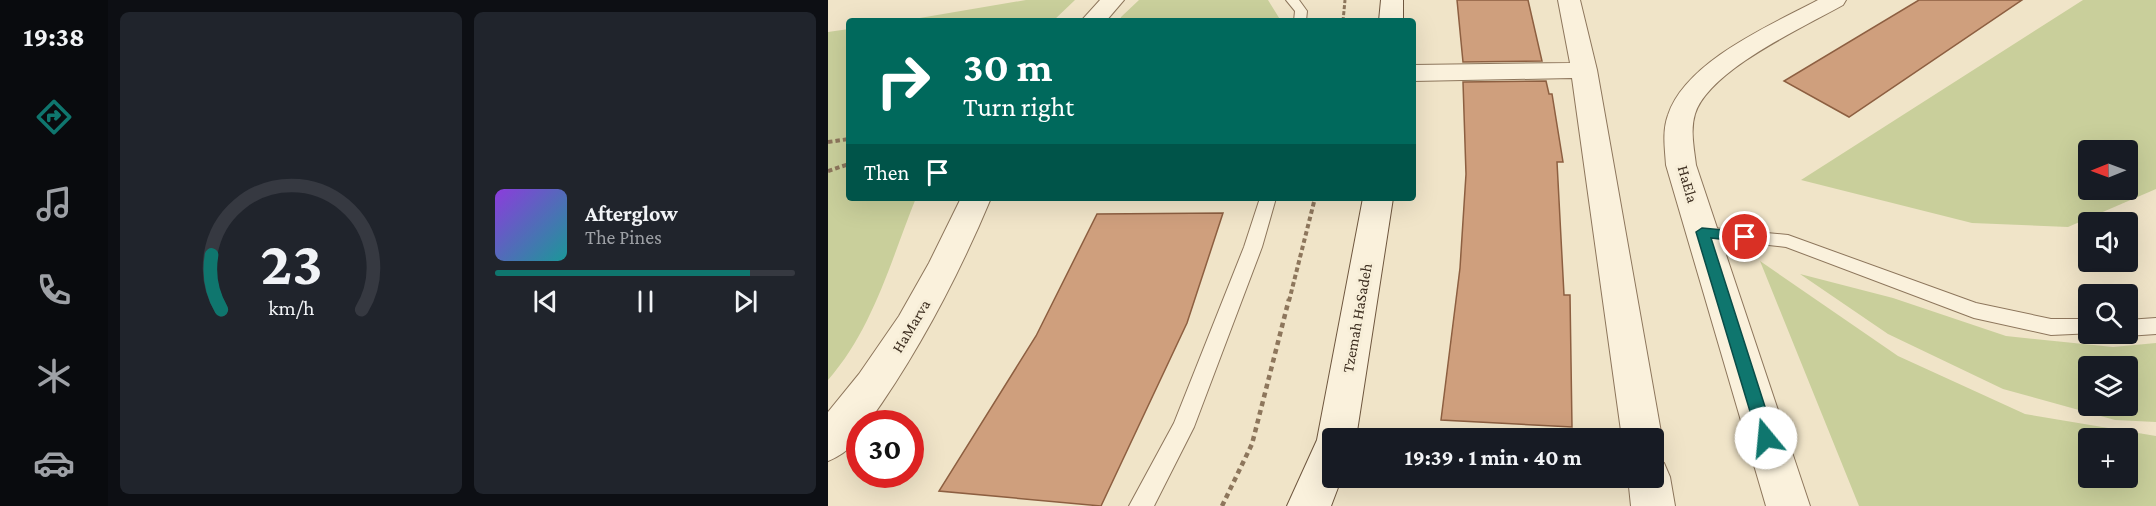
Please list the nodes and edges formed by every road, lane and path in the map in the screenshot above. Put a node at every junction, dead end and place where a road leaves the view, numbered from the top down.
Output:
1 (1113, 0) edge
2 (1292, 0) edge
3 (1345, 0) edge
4 (1392, 0) edge
5 (1569, 0) edge
6 (1835, 0) edge
7 (1096, 18) edge
8 (1300, 18) edge
9 (1342, 18) edge
10 (1391, 18) edge
11 (1584, 70) junction
12 (1416, 73) edge
13 (846, 139) edge
14 (828, 142) edge
15 (846, 165) edge
16 (828, 171) edge
17 (975, 201) edge
18 (1267, 201) edge
19 (1314, 201) edge
20 (1377, 201) edge
21 (1702, 232) junction
22 (2156, 326) edge
23 (2078, 327) edge
24 (2138, 327) edge
25 (1338, 428) edge
26 (1640, 428) edge
27 (828, 442) edge
28 (1322, 476) edge
29 (1327, 488) edge
30 (1651, 488) edge
31 (1142, 506) edge
32 (1222, 506) edge
33 (1310, 506) edge
34 (1324, 506) edge
35 (1653, 506) edge
36 (1788, 506) edge

1 - 7 street
2 - 8 lane
3 - 9 path
4 - 10 street
5 - 11 street
6 - 21 street, HaEla
11 - 12 street
11 - 26 street
13 - 14 path
15 - 16 path
17 - 27 street, HaMarva
18 - 31 lane
19 - 32 path
20 - 25 street, Tzemah HaSadeh
21 - 23 lane
21 - 36 street, HaEla
22 - 24 lane
28 - 33 street
29 - 34 street
30 - 35 street

